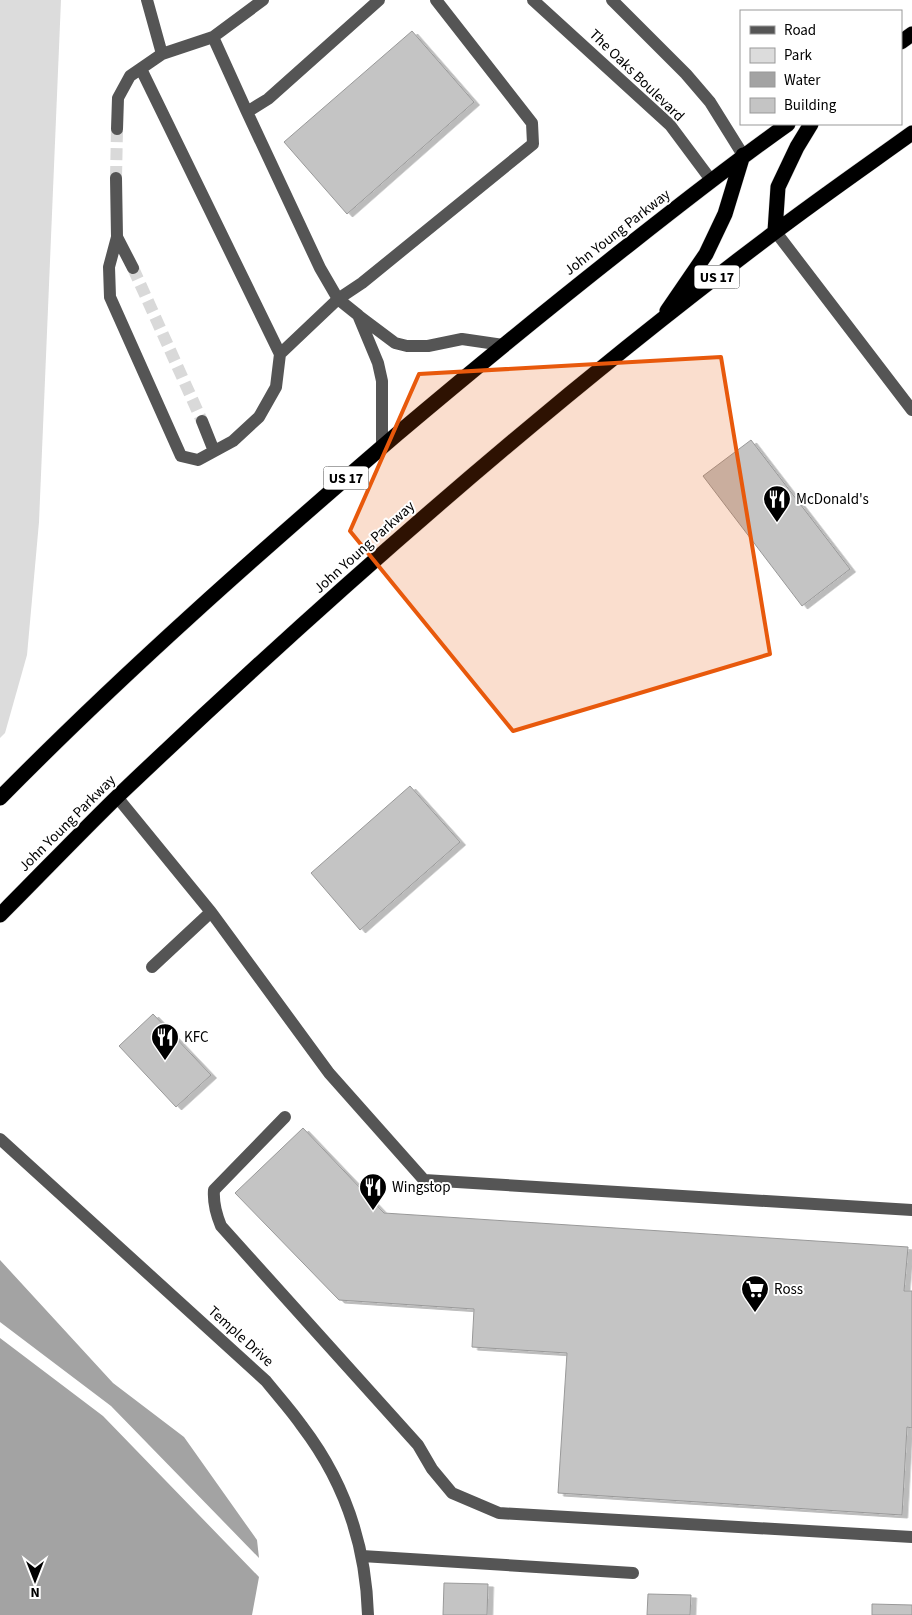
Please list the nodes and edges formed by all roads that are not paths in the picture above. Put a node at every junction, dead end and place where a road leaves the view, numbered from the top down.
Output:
1 (147, 0) edge
2 (264, 0) edge
3 (379, 0) edge
4 (436, 0) edge
5 (534, 0) edge
6 (612, 0) edge
7 (213, 37) junction
8 (162, 54) junction
9 (141, 69) junction
10 (247, 112) junction
11 (787, 125) edge
12 (810, 125) edge
13 (117, 129) tunnel mouth
14 (912, 133) edge
15 (743, 155) junction
16 (116, 178) tunnel mouth
17 (711, 180) junction
18 (775, 232) junction
19 (117, 237) junction
20 (133, 268) tunnel mouth
21 (338, 299) junction
22 (358, 315) junction
23 (660, 322) junction
24 (503, 345) junction
25 (280, 354) junction
26 (912, 410) edge
27 (202, 421) tunnel mouth
28 (382, 447) junction
29 (214, 452) junction
30 (118, 797) junction
31 (0, 798) edge
32 (211, 912) junction
33 (0, 915) edge
34 (152, 967) dead end
35 (285, 1117) dead end
36 (0, 1139) edge
37 (912, 1210) edge
38 (912, 1537) edge
39 (362, 1556) junction
40 (633, 1573) dead end
41 (368, 1615) edge

1 - 8 street
2 - 7 street
3 - 10 street
4 - 21 street
5 - 17 street, The Oaks Boulevard
6 - 15 street
7 - 8 street
7 - 10 street
8 - 9 street
9 - 13 street
9 - 25 street
10 - 21 street
11 - 15 highway, US 17
12 - 18 highway
14 - 18 highway, US 17
15 - 17 highway, John Young Parkway / US 17
15 - 23 highway
16 - 19 street
17 - 24 highway, John Young Parkway / US 17
18 - 23 highway, John Young Parkway / US 17
18 - 26 street
19 - 20 street
19 - 29 street
21 - 22 street
21 - 25 street
22 - 24 street
22 - 28 street
23 - 30 highway, John Young Parkway / US 17
24 - 28 highway, John Young Parkway / US 17
25 - 29 street
27 - 29 street
28 - 31 highway, John Young Parkway / US 17
30 - 32 street
30 - 33 highway, John Young Parkway / US 17
32 - 34 street
32 - 37 street
35 - 38 street
36 - 39 street, Temple Drive
39 - 40 street
39 - 41 street, Temple Drive

